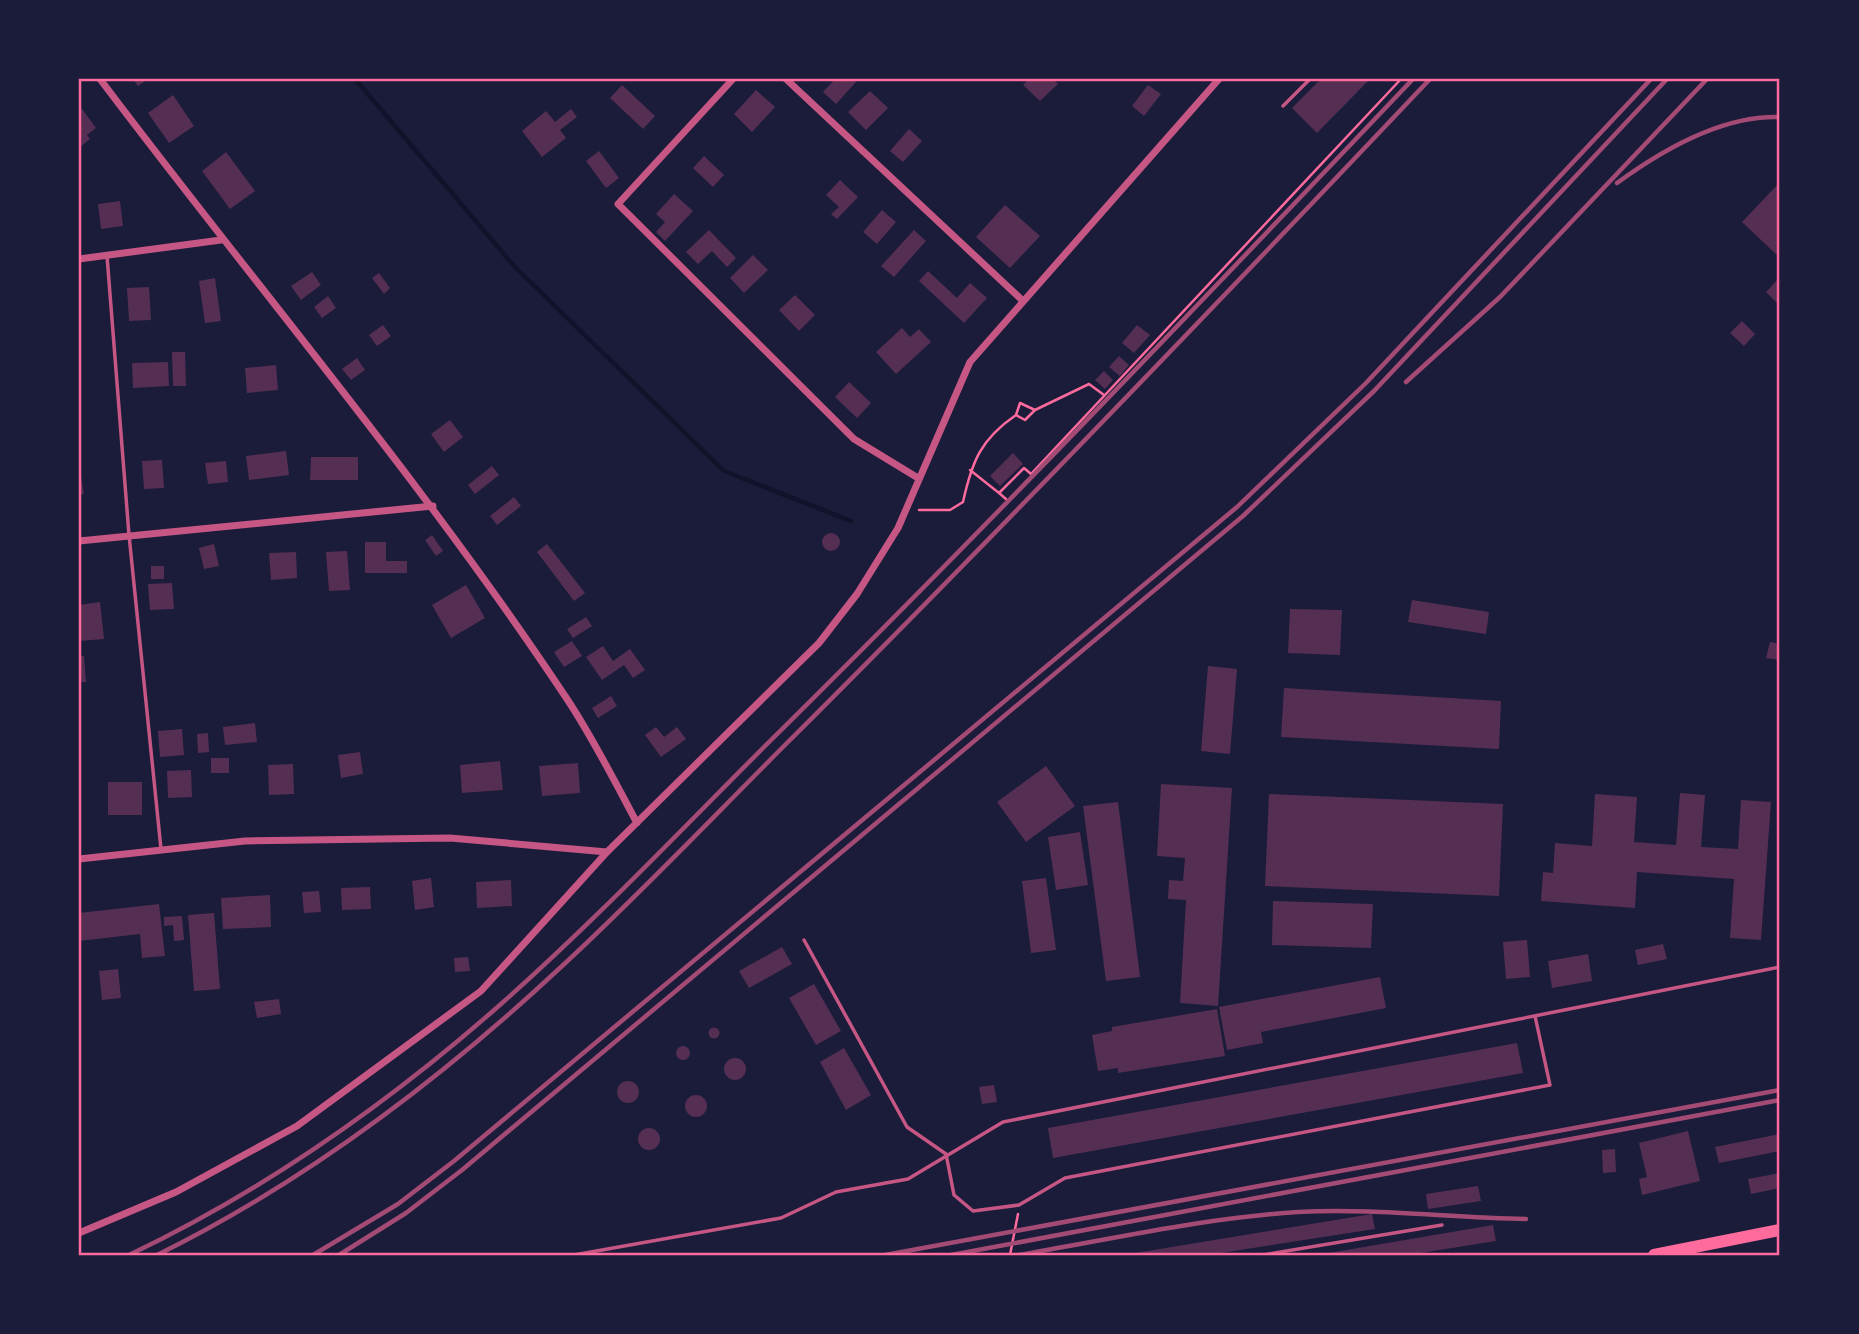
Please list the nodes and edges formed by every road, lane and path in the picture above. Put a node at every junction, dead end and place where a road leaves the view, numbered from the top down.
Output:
1 (100, 79) edge
2 (733, 79) edge
3 (786, 79) edge
4 (1219, 79) edge
5 (1310, 79) edge
6 (1401, 79) edge
7 (1283, 106) dead end
8 (221, 240) junction
9 (107, 256) junction
10 (79, 259) edge
11 (1022, 300) junction
12 (1104, 395) junction
13 (1035, 411) junction
14 (1016, 415) junction
15 (970, 470) junction
16 (918, 478) junction
17 (999, 493) junction
18 (1006, 499) dead end
19 (433, 506) junction
20 (905, 510) junction
21 (129, 535) junction
22 (79, 541) edge
23 (638, 823) junction
24 (162, 852) junction
25 (607, 852) junction
26 (79, 859) edge
27 (804, 940) dead end
28 (1780, 967) edge
29 (1535, 1016) junction
30 (946, 1154) junction
31 (1019, 1205) junction
32 (1442, 1224) dead end
33 (1780, 1230) edge
34 (79, 1233) edge
35 (575, 1255) edge
36 (1010, 1255) edge
37 (1263, 1255) edge
38 (1654, 1255) edge

1 - 8 street
2 - 16 street
3 - 11 street
4 - 11 street
5 - 7 lane
6 - 12 path
8 - 9 street
8 - 19 street
9 - 10 street
9 - 21 lane
11 - 16 street
12 - 13 path
12 - 17 path
13 - 14 path
13 - 14 path
14 - 15 path
15 - 17 path
15 - 20 path
16 - 20 street
17 - 18 path
19 - 21 street
19 - 23 street
20 - 23 street
21 - 22 street
21 - 24 lane
23 - 25 street
24 - 25 street
24 - 26 street
25 - 34 street
27 - 30 lane
28 - 29 lane
29 - 30 lane
29 - 31 lane
30 - 31 lane
30 - 35 lane
31 - 36 path
32 - 37 lane
33 - 38 highway

